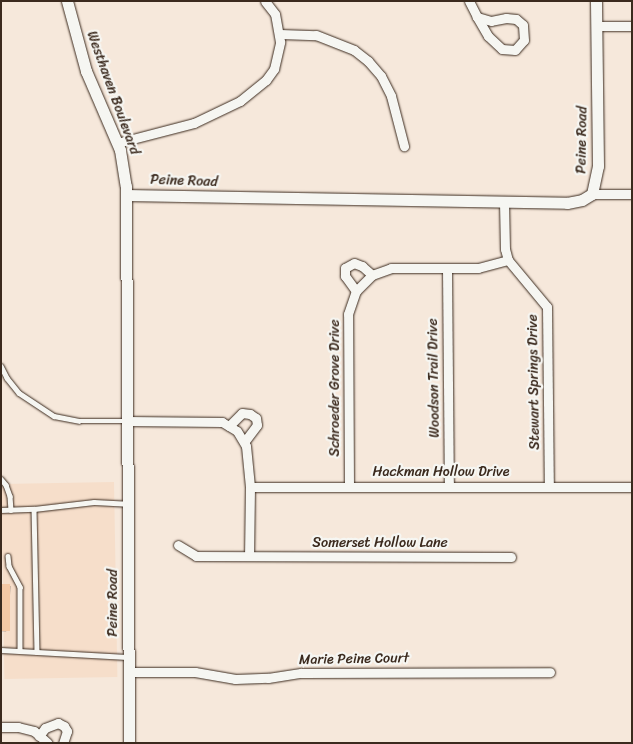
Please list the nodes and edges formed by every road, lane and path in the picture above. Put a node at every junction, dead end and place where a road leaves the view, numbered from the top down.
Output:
1 (67, 1) edge
2 (265, 1) edge
3 (469, 1) edge
4 (596, 1) edge
5 (477, 17) junction
6 (596, 26) junction
7 (632, 26) edge
8 (280, 34) junction
9 (117, 143) junction
10 (404, 146) dead end
11 (592, 194) junction
12 (632, 194) edge
13 (126, 195) junction
14 (504, 202) junction
15 (508, 260) junction
16 (447, 269) junction
17 (372, 275) junction
18 (356, 291) junction
19 (1, 366) edge
20 (127, 421) junction
21 (229, 426) junction
22 (244, 442) junction
23 (1, 479) edge
24 (349, 486) junction
25 (449, 486) junction
26 (549, 486) junction
27 (632, 486) edge
28 (250, 487) junction
29 (128, 504) junction
30 (34, 509) junction
31 (1, 510) edge
32 (11, 510) junction
33 (178, 545) dead end
34 (8, 556) dead end
35 (249, 556) junction
36 (511, 557) dead end
37 (1, 650) edge
38 (20, 650) junction
39 (37, 652) junction
40 (128, 657) junction
41 (128, 672) junction
42 (550, 672) dead end
43 (1, 727) edge
44 (39, 736) junction
45 (48, 743) edge
46 (63, 743) edge
47 (129, 743) edge

1 - 9 street, Westhaven Boulevard
2 - 8 street
3 - 5 street
4 - 6 street, Peine Road
5 - 5 street
6 - 7 street
6 - 11 street, Peine Road
8 - 9 street
8 - 10 street
9 - 13 street, Westhaven Boulevard
11 - 12 street
11 - 14 street, Peine Road
13 - 14 street, Peine Road
13 - 20 street, Peine Road
14 - 15 street
15 - 16 street, Schroeder Grove Drive
15 - 26 street, Stewart Springs Drive
16 - 17 street, Schroeder Grove Drive
16 - 25 street, Woodson Trail Drive
17 - 18 street, Schroeder Grove Drive
17 - 18 street
18 - 24 street, Schroeder Grove Drive
19 - 20 lane
20 - 21 street
20 - 29 street, Peine Road
21 - 22 street
21 - 22 street
22 - 28 street
23 - 32 lane
24 - 25 street, Hackman Hollow Drive
24 - 28 street, Hackman Hollow Drive
25 - 26 street, Hackman Hollow Drive
26 - 27 street, Hackman Hollow Drive
28 - 35 street
29 - 30 lane
29 - 40 street, Peine Road
30 - 32 lane
30 - 39 lane
31 - 32 lane
33 - 35 street, Somerset Hollow Lane
34 - 38 lane
35 - 36 street, Somerset Hollow Lane
37 - 38 lane
38 - 39 lane
39 - 40 lane
40 - 41 street, Peine Road
41 - 42 street, Marie Peine Court
41 - 47 street, Peine Road
43 - 44 street
44 - 45 street
44 - 46 street

